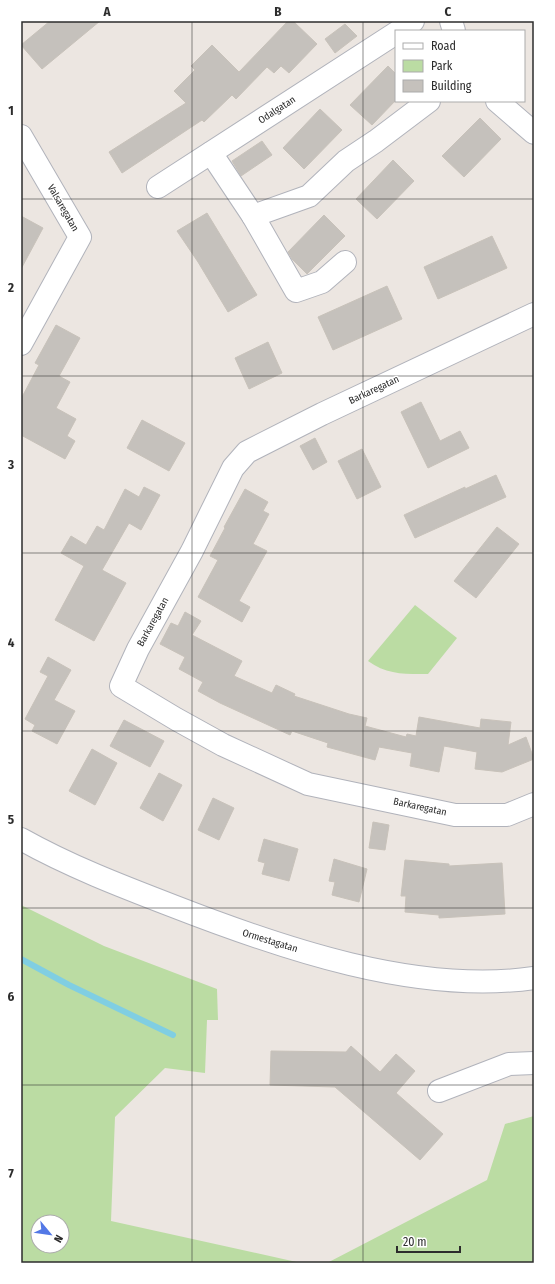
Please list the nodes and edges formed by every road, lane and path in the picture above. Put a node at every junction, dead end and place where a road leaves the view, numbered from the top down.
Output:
1 (413, 21) edge
2 (400, 30) edge
3 (395, 34) edge
4 (428, 102) edge
5 (498, 102) edge
6 (534, 133) edge
7 (21, 136) edge
8 (211, 153) junction
9 (158, 187) dead end
10 (253, 216) junction
11 (345, 262) dead end
12 (534, 314) edge
13 (21, 344) edge
14 (534, 804) edge
15 (21, 838) edge
16 (534, 978) edge
17 (534, 1063) edge
18 (439, 1091) dead end

1 - 2 street
3 - 8 street, Odalgatan
4 - 10 street
5 - 6 street
7 - 13 street, Valsaregatan
8 - 9 street, Odalgatan
8 - 10 street
10 - 11 street
12 - 14 street, Barkaregatan
15 - 16 street, Ormestagatan
17 - 18 street

